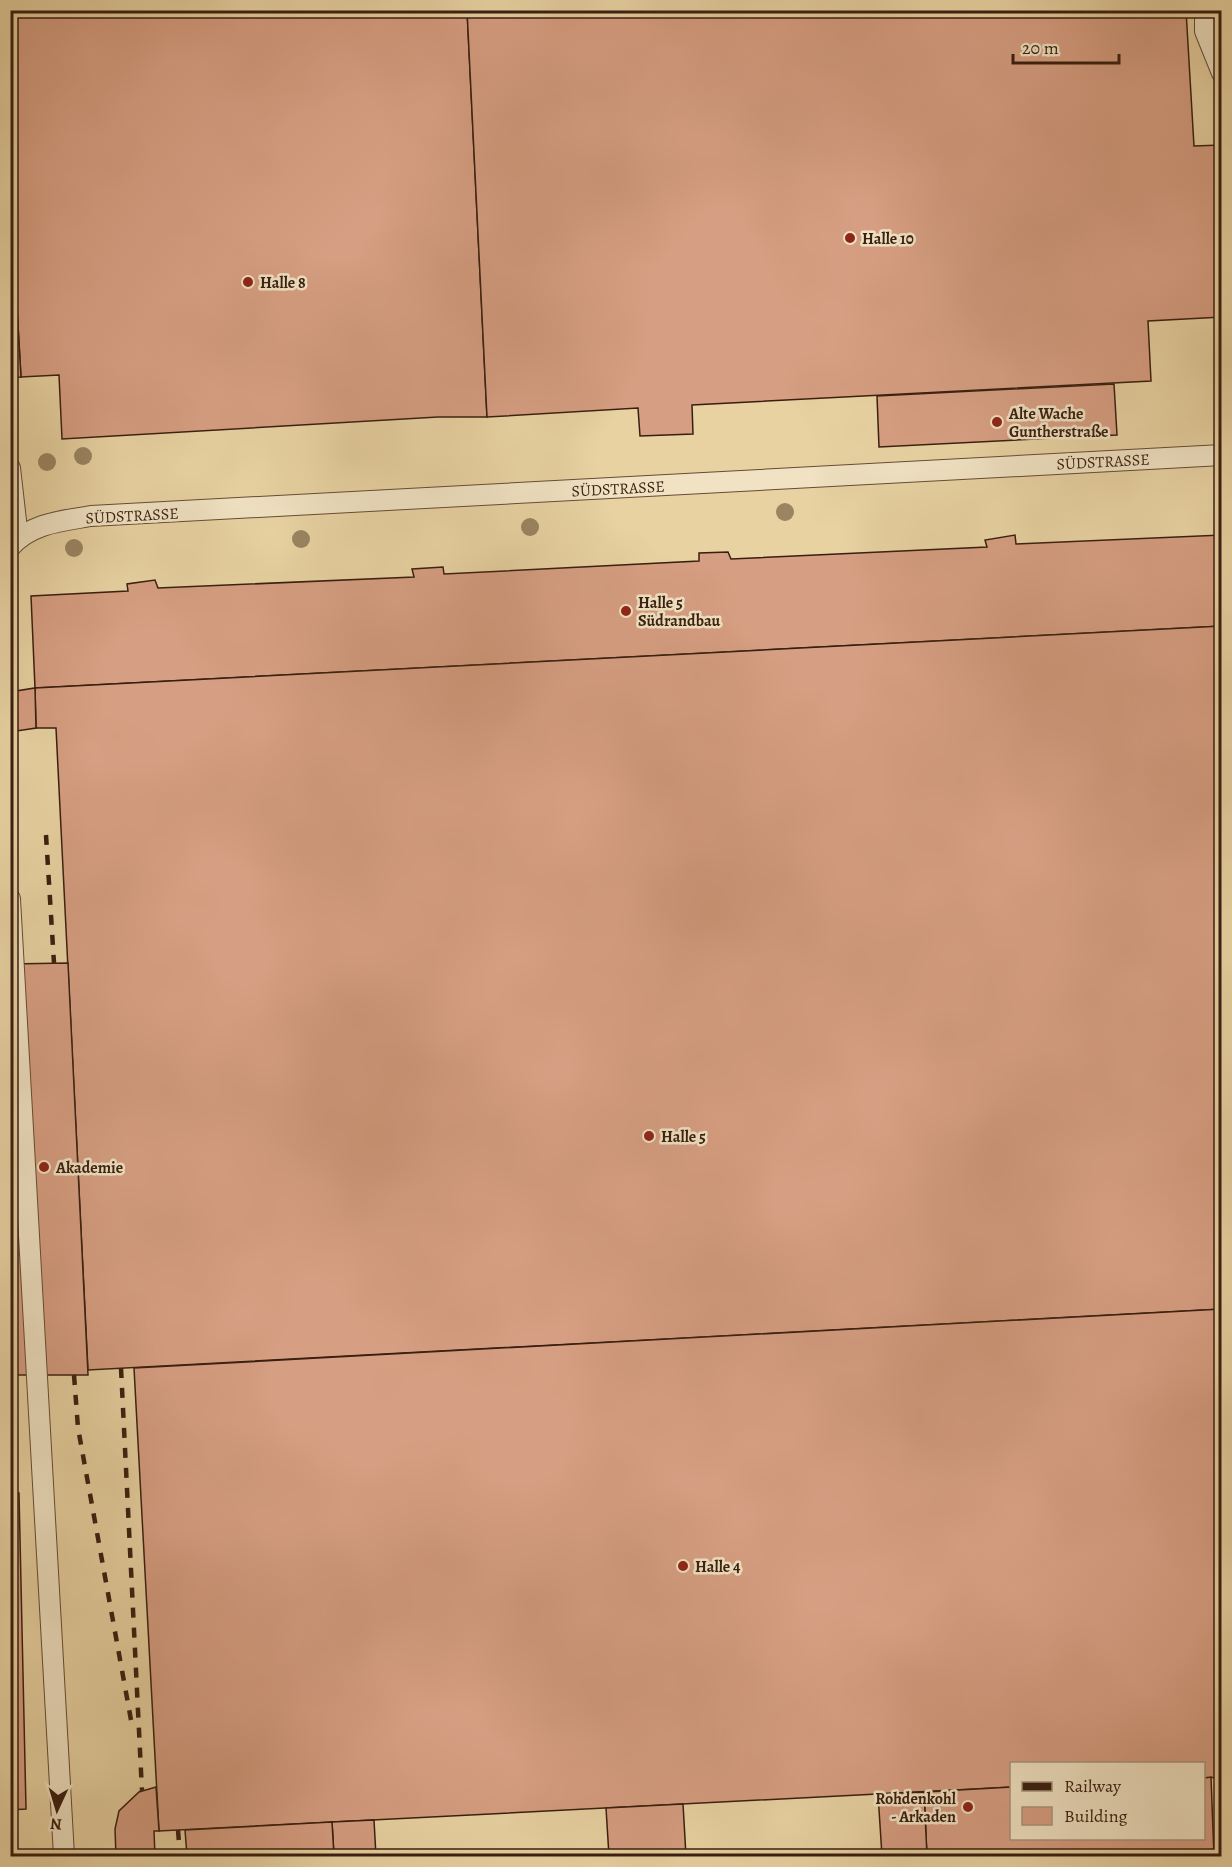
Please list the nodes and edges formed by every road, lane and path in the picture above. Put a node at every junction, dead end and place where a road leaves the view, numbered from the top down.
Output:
1 (1204, 10) edge
2 (1221, 73) edge
3 (1221, 455) edge
4 (10, 468) edge
5 (14, 543) edge
6 (10, 899) edge
7 (1221, 1845) edge
8 (64, 1857) edge
9 (1203, 1857) edge

1 - 2 lane
3 - 5 lane, SÜDSTRASSE
4 - 5 lane
6 - 8 lane
7 - 9 path

